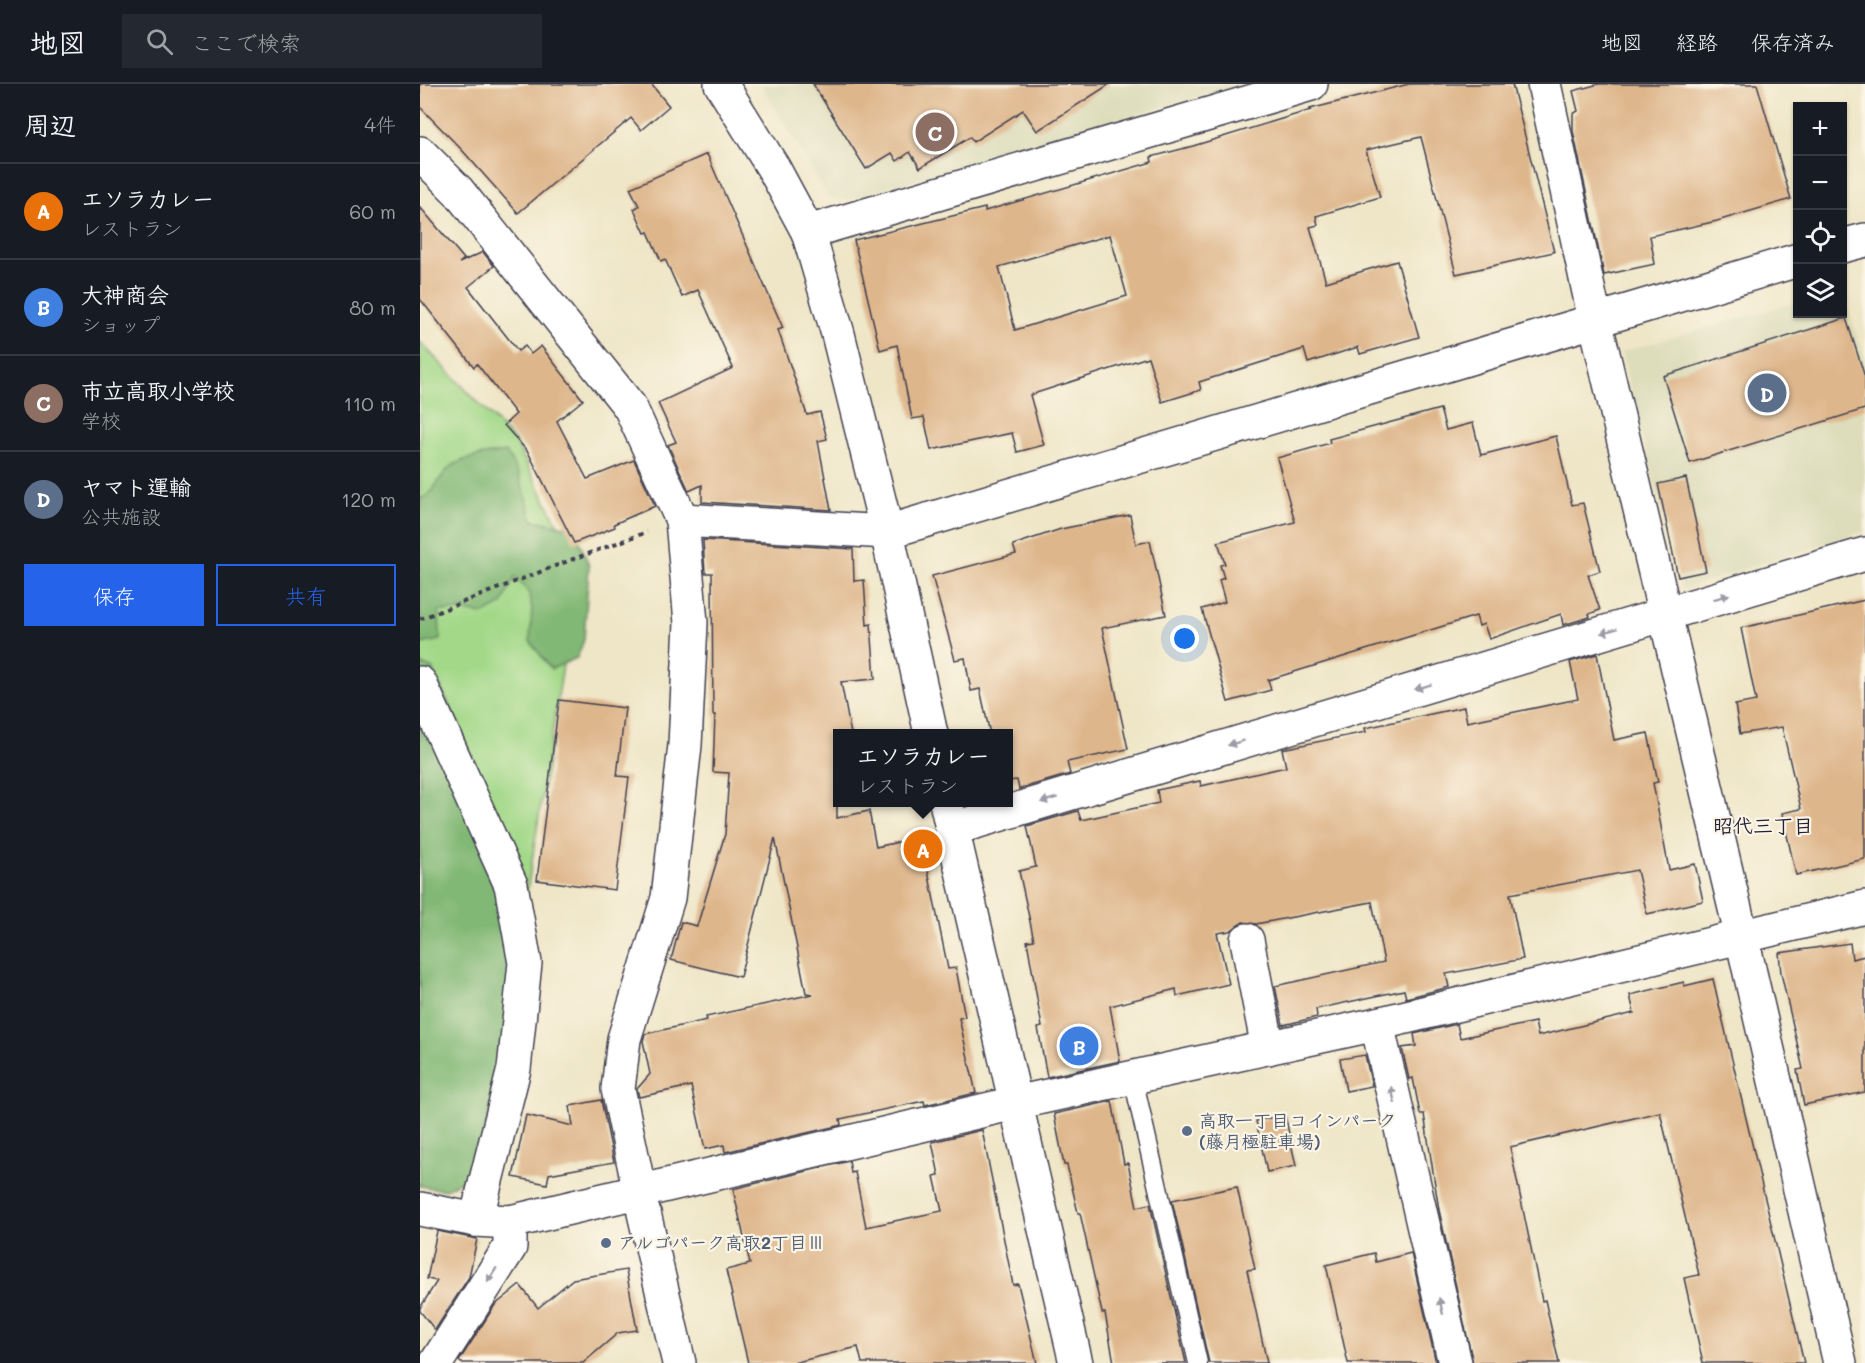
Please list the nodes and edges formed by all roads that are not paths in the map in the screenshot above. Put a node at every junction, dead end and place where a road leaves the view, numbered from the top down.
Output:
1 (721, 84) edge
2 (1311, 84) edge
3 (1544, 84) edge
4 (420, 153) edge
5 (808, 232) junction
6 (1865, 240) edge
7 (1847, 245) edge
8 (1793, 261) edge
9 (1595, 320) junction
10 (682, 520) junction
11 (887, 532) junction
12 (1865, 554) edge
13 (1665, 614) junction
14 (420, 683) edge
15 (930, 729) edge
16 (1013, 798) edge
17 (981, 807) edge
18 (949, 816) edge
19 (1865, 907) edge
20 (1742, 938) junction
21 (1247, 940) dead end
22 (1377, 1024) junction
23 (1268, 1048) junction
24 (1132, 1078) junction
25 (1015, 1103) junction
26 (636, 1174) dead end
27 (420, 1209) edge
28 (644, 1213) dead end
29 (476, 1220) junction
30 (510, 1222) junction
31 (438, 1362) edge
32 (679, 1363) edge
33 (1076, 1363) edge
34 (1198, 1363) edge
35 (1455, 1363) edge
36 (1840, 1363) edge

1 - 5 street
2 - 5 street
3 - 9 street
4 - 10 street
5 - 11 street
6 - 7 street
8 - 9 street
9 - 11 street
9 - 13 street
10 - 11 street
10 - 26 street
11 - 15 street
13 -> 12 street
13 -> 16 street
13 - 20 street
14 - 29 street
17 -> 18 street
18 - 25 street
19 - 20 street
20 - 22 street
20 - 36 street
21 - 23 street
22 - 23 street
35 -> 22 street
23 - 24 street
24 - 25 street
24 - 34 lane
25 - 30 street
25 - 33 street
27 - 29 street
28 - 32 street
29 - 30 street
30 -> 31 street

